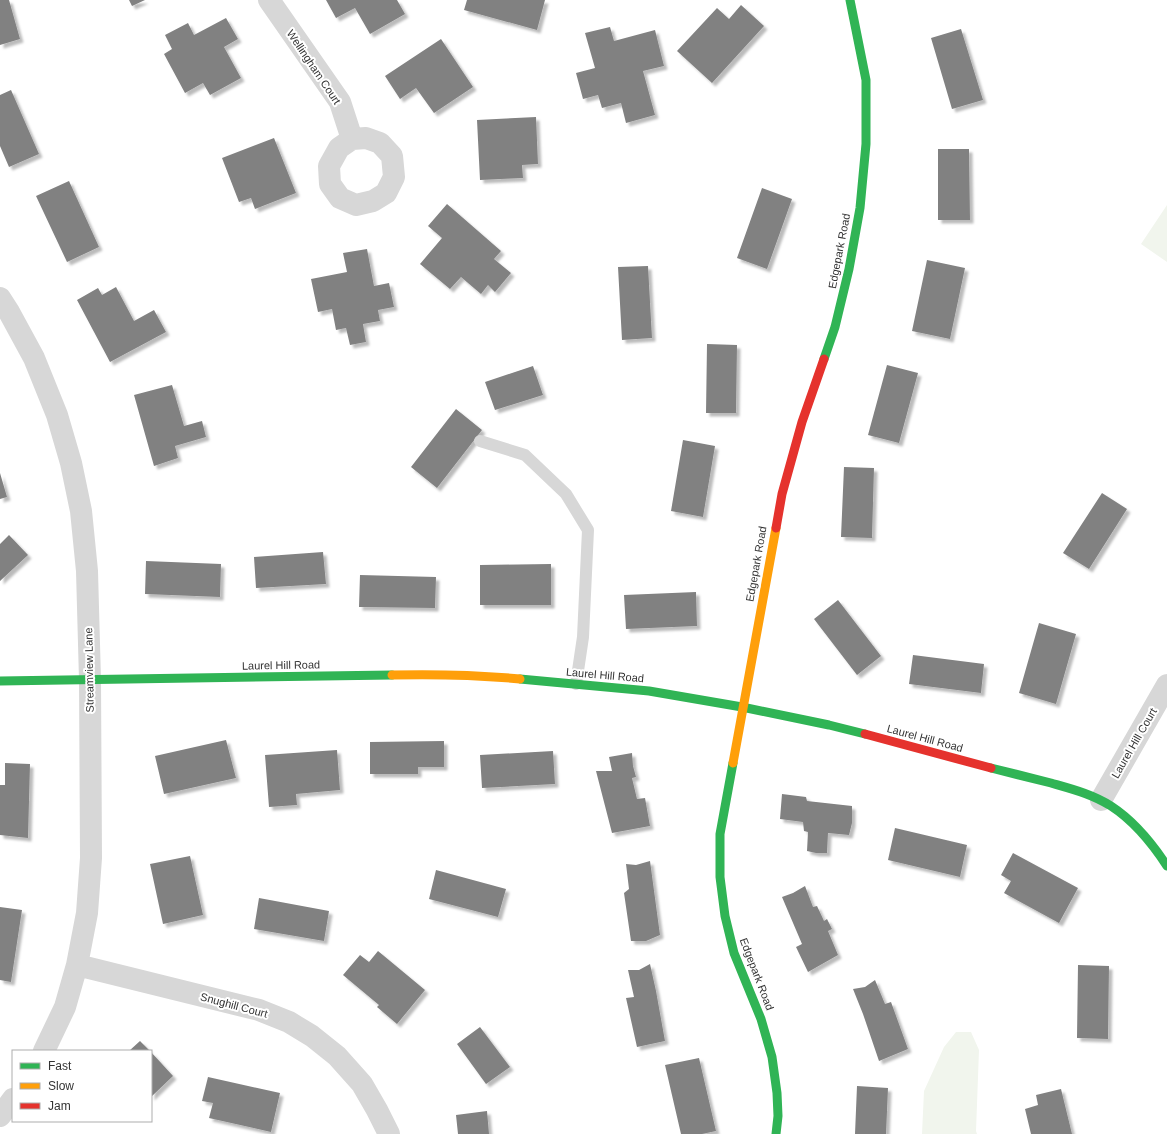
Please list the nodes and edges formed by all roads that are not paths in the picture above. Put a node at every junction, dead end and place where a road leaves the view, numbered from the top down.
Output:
1 (269, 0) edge
2 (850, 0) edge
3 (352, 139) dead end
4 (0, 298) edge
5 (480, 441) dead end
6 (90, 680) junction
7 (0, 681) edge
8 (576, 684) junction
9 (1167, 685) edge
10 (742, 707) junction
11 (1101, 800) junction
12 (1167, 866) edge
13 (77, 965) junction
14 (44, 1050) edge
15 (12, 1100) edge
16 (0, 1116) edge
17 (389, 1134) edge
18 (776, 1134) edge

1 - 3 street, Wellingham Court
2 - 10 street, Edgepark Road
4 - 6 street, Streamview Lane
5 - 8 lane
6 - 7 street, Laurel Hill Road
6 - 8 street, Laurel Hill Road
6 - 13 street, Streamview Lane
8 - 10 street, Laurel Hill Road
9 - 11 street, Laurel Hill Court
10 - 11 street, Laurel Hill Road
10 - 18 street, Edgepark Road
11 - 12 street, Laurel Hill Road
13 - 14 street, Streamview Lane
13 - 17 street, Snughill Court
15 - 16 street

